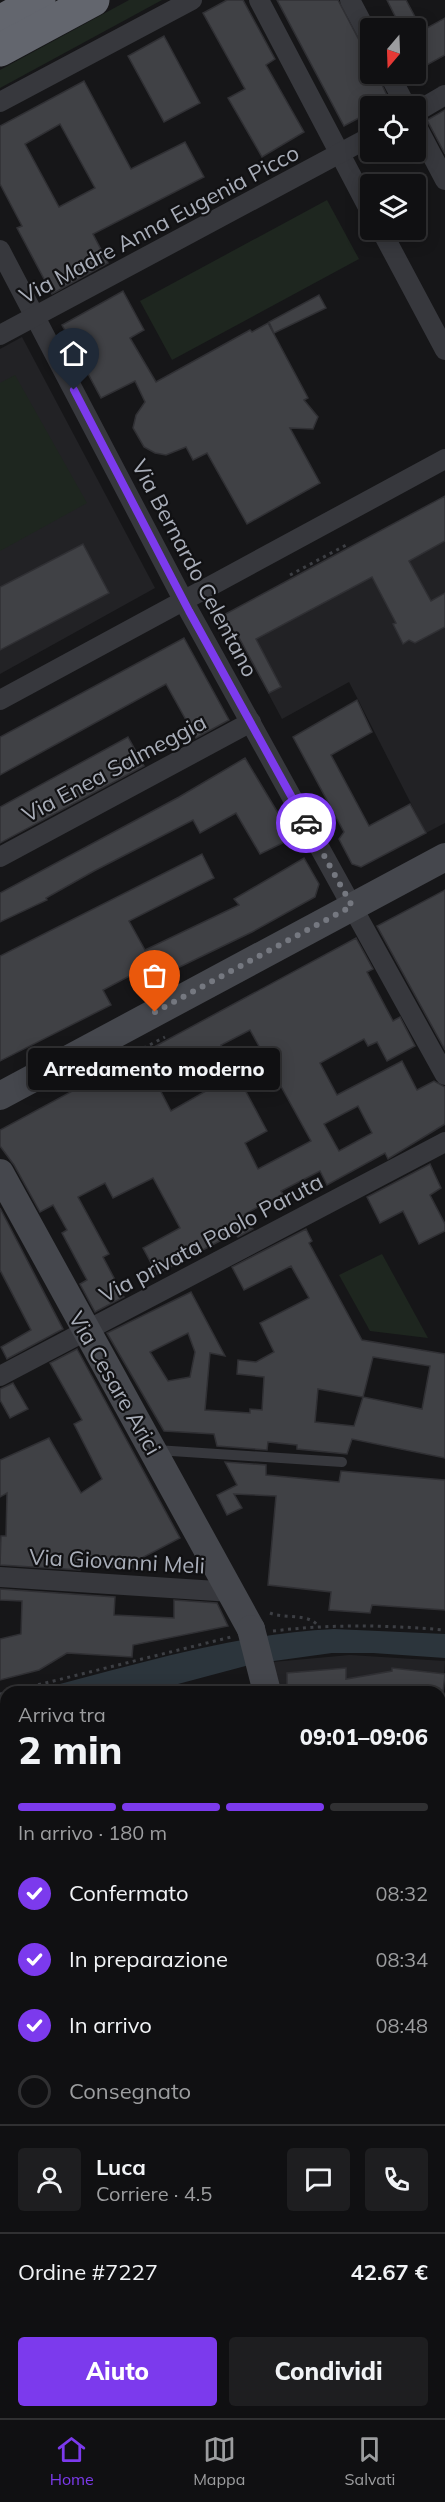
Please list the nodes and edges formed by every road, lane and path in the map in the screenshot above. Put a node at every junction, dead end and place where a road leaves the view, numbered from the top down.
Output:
1 (39, 0) edge
2 (93, 0) edge
3 (192, 0) edge
4 (260, 0) edge
5 (350, 0) edge
6 (360, 19) edge
7 (0, 21) edge
8 (0, 50) edge
9 (445, 95) edge
10 (0, 102) edge
11 (426, 106) edge
12 (360, 143) edge
13 (426, 144) edge
14 (341, 155) junction
15 (445, 180) edge
16 (360, 191) edge
17 (386, 240) edge
18 (0, 250) edge
19 (35, 316) junction
20 (0, 335) edge
21 (445, 351) edge
22 (445, 459) edge
23 (348, 544) dead end
24 (290, 575) dead end
25 (183, 601) junction
26 (0, 700) edge
27 (251, 722) junction
28 (0, 857) edge
29 (445, 857) edge
30 (352, 906) junction
31 (165, 1037) dead end
32 (123, 1058) dead end
33 (445, 1075) edge
34 (0, 1096) edge
35 (445, 1142) edge
36 (0, 1173) edge
37 (85, 1331) junction
38 (0, 1376) edge
39 (153, 1449) junction
40 (342, 1462) dead end
41 (0, 1578) edge
42 (246, 1603) junction
43 (318, 1626) junction
44 (445, 1630) edge
45 (264, 1632) dead end
46 (236, 1636) dead end
47 (32, 1686) edge
48 (266, 1686) edge

1 - 7 highway
2 - 8 highway
3 - 10 street
4 - 14 street
5 - 6 street
9 - 11 street
12 - 14 street, Via Madre Anna Eugenia Picco
13 - 15 street
14 - 16 street
14 - 19 street, Via Madre Anna Eugenia Picco
17 - 21 street
18 - 19 street, Via Bernardo Celentano
19 - 20 street, Via Madre Anna Eugenia Picco
19 - 25 street, Via Bernardo Celentano
22 - 25 street
23 - 24 path
25 - 26 street
25 - 27 street, Via Bernardo Celentano
27 - 28 street, Via Enea Salmeggia
27 - 30 street, Via Bernardo Celentano
29 - 30 street
30 - 33 street, Via Bernardo Celentano
30 - 34 street
31 - 32 path
35 - 37 street, Via privata Paolo Paruta
36 - 37 street, Via Cesare Arici
37 - 38 street, Via privata Paolo Paruta
37 - 39 street, Via Cesare Arici
39 - 40 lane
39 - 42 street, Via Cesare Arici
41 - 42 street, Via Giovanni Meli
42 - 43 path
42 - 48 street, Via Cesare Arici, bridge
43 - 44 path
43 - 45 path
46 - 47 path

